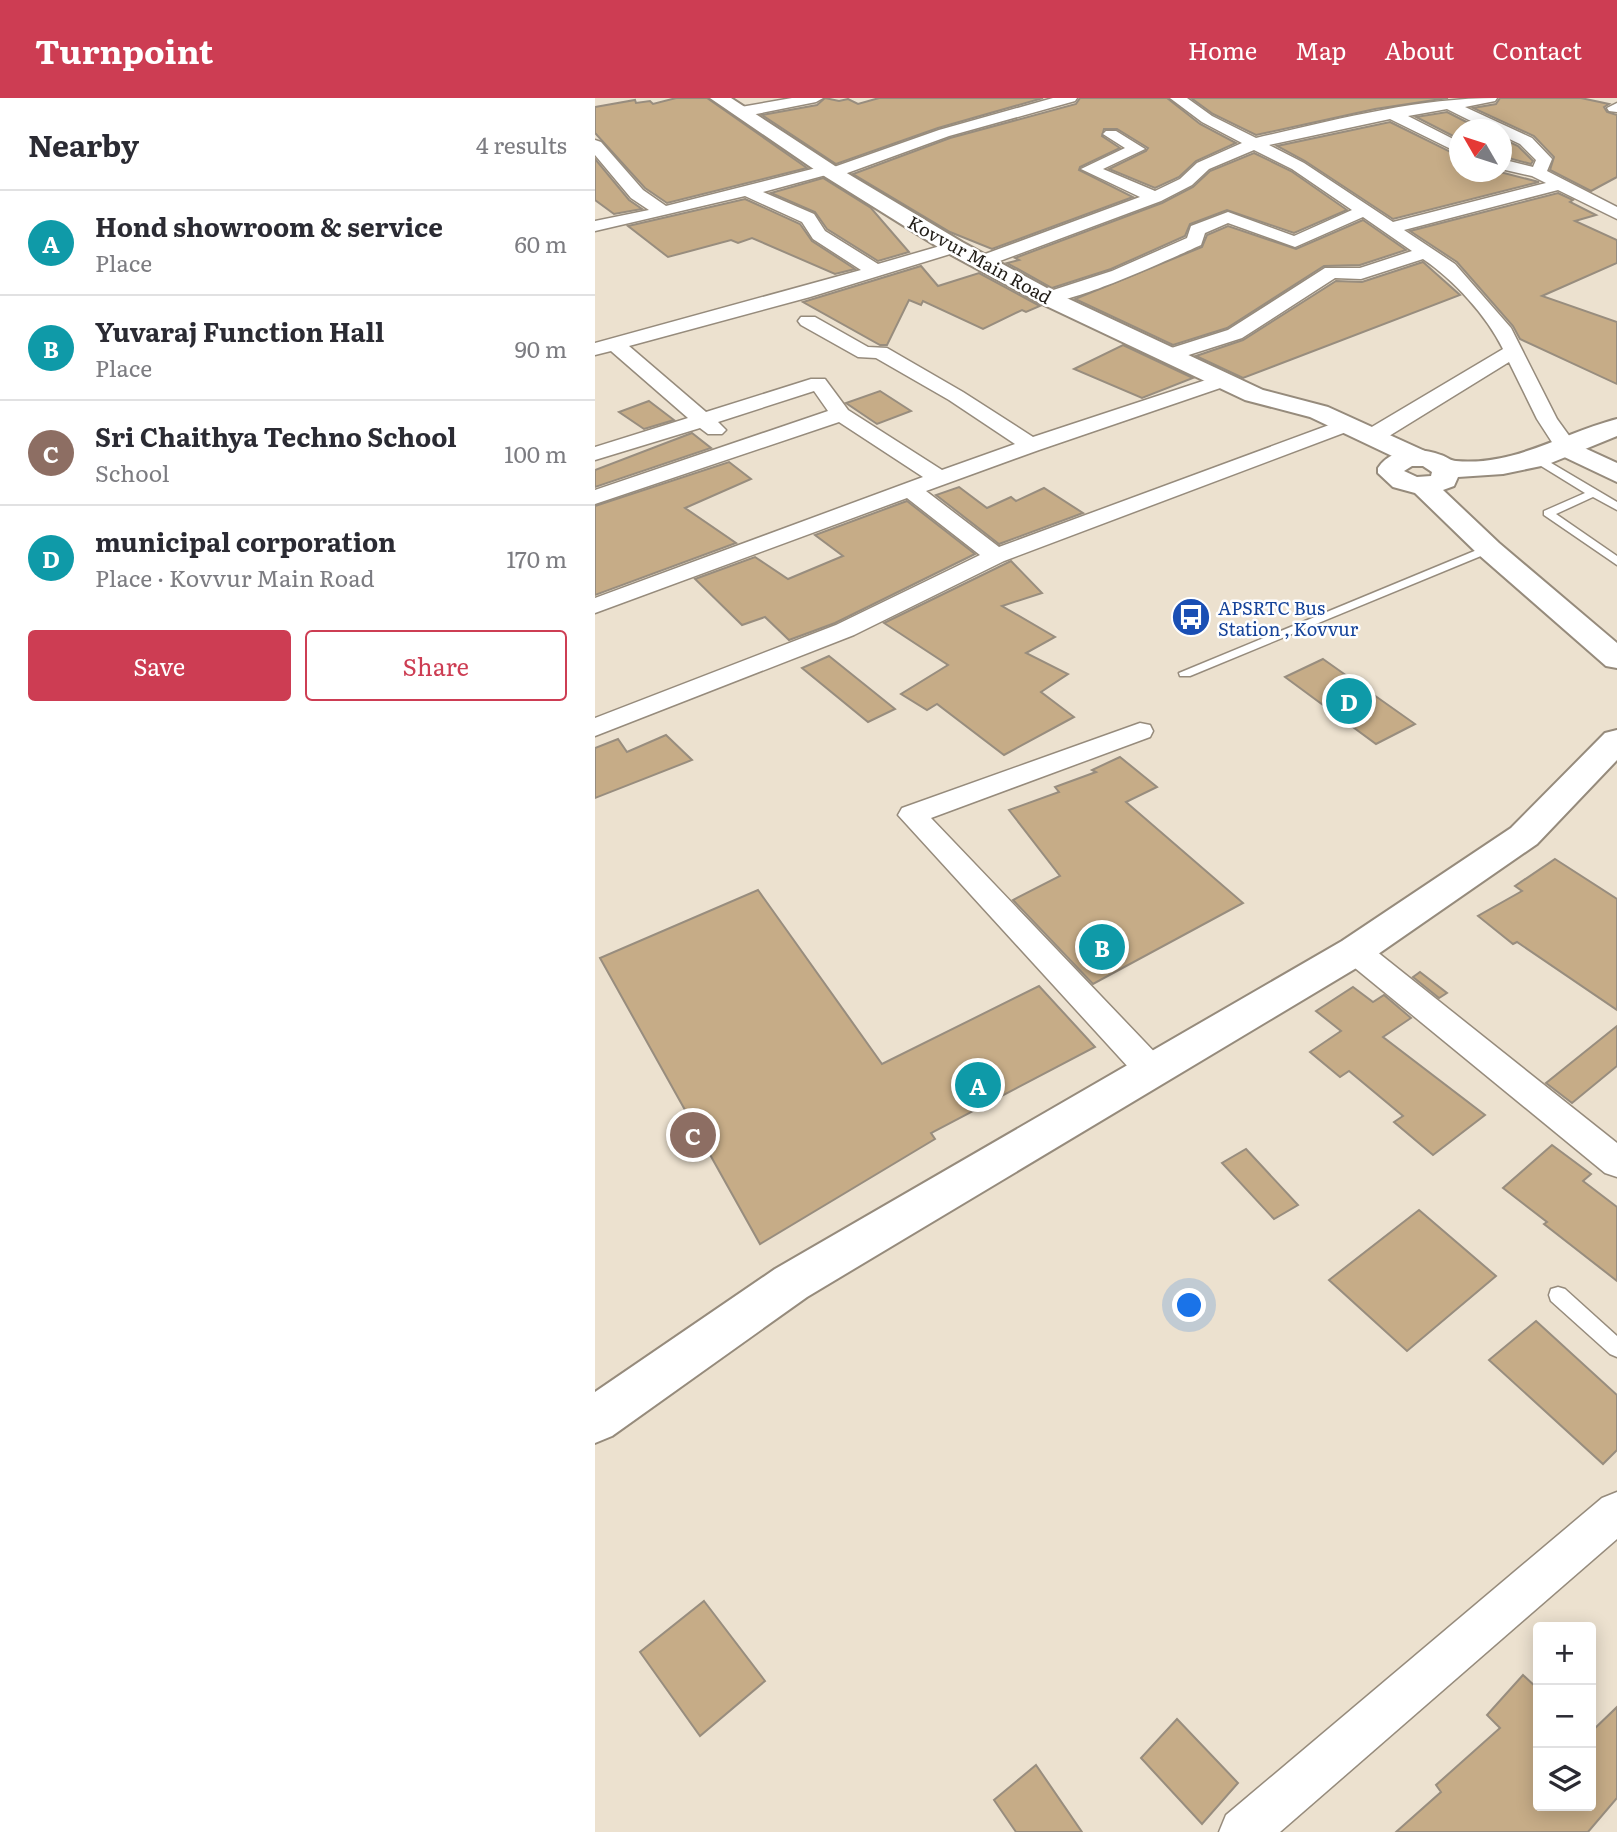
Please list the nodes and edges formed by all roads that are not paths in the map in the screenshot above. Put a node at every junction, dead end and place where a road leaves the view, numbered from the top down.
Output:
1 (719, 98) edge
2 (816, 98) edge
3 (1070, 98) edge
4 (1177, 98) edge
5 (1490, 98) edge
6 (1452, 106) junction
7 (741, 112) junction
8 (1394, 115) junction
9 (1111, 134) dead end
10 (1256, 143) junction
11 (1449, 143) edge
12 (595, 145) edge
13 (1512, 167) edge
14 (830, 172) junction
15 (1538, 173) junction
16 (1559, 185) junction
17 (745, 190) junction
18 (1155, 197) junction
19 (1366, 210) junction
20 (663, 212) junction
21 (1617, 214) edge
22 (595, 226) edge
23 (1392, 228) junction
24 (954, 247) junction
25 (1426, 252) junction
26 (983, 261) junction
27 (874, 271) junction
28 (1048, 298) junction
29 (809, 321) dead end
30 (605, 346) edge
31 (1513, 351) junction
32 (1169, 355) junction
33 (1224, 380) junction
34 (1254, 395) junction
35 (841, 414) junction
36 (702, 420) junction
37 (1347, 425) junction
38 (1617, 427) edge
39 (1373, 436) junction
40 (1318, 438) junction
41 (1031, 445) junction
42 (739, 448) junction
43 (1567, 448) junction
44 (595, 454) edge
45 (1537, 459) junction
46 (1429, 471) junction
47 (1617, 474) edge
48 (941, 479) junction
49 (910, 490) junction
50 (1594, 493) junction
51 (595, 497) edge
52 (1617, 507) edge
53 (1489, 550) junction
54 (996, 556) junction
55 (1617, 561) edge
56 (595, 606) edge
57 (1617, 659) edge
58 (1185, 673) dead end
59 (595, 728) edge
60 (1140, 731) dead end
61 (1617, 740) edge
62 (1355, 951) junction
63 (1152, 1070) junction
64 (1617, 1163) edge
65 (1558, 1295) dead end
66 (1617, 1348) edge
67 (595, 1420) edge
68 (1617, 1512) edge
69 (1243, 1832) edge

1 - 7 street, Kovvur Main Road
2 - 7 street
3 - 14 street
4 - 10 street
5 - 6 street
6 - 8 street
6 - 15 street
7 - 14 street, Kovvur Main Road
8 - 10 street
8 - 11 street
9 - 18 street
10 - 18 street
10 - 19 street
12 - 20 street
13 - 15 street
14 - 17 street
14 - 24 street, Kovvur Main Road
15 - 16 street
16 - 21 street
16 - 23 street
17 - 20 street
17 - 27 street
18 - 26 street
19 - 23 street
19 - 28 street
20 - 22 street
23 - 25 street
24 - 26 street, Kovvur Main Road
24 - 27 street
25 - 31 street
25 - 32 street
26 - 28 street, Kovvur Main Road
27 - 30 street
28 - 32 street, Kovvur Main Road
29 - 41 street
30 - 36 street
31 - 39 street
31 - 43 street
32 - 33 street, Kovvur Main Road
33 - 34 street, Kovvur Main Road
33 - 41 street
34 - 37 street, Kovvur Main Road
34 - 40 street, Kovvur Main Road
35 - 36 street
35 - 42 street
35 - 48 street
36 - 42 street
36 - 44 street
37 - 39 street, Kovvur Main Road
37 - 40 street
38 - 43 street
39 - 46 street, Kovvur Main Road
40 - 46 street, Kovvur Main Road
40 - 54 street
41 - 48 street
42 - 51 street
43 - 45 street
43 - 47 street
45 - 46 street
45 - 50 lane
46 - 53 street
48 - 49 street
49 - 54 street
49 - 56 street
50 - 52 lane
50 - 55 lane
53 - 57 street
53 - 58 lane
54 - 59 street
60 - 63 street
61 - 62 street
62 - 63 street
62 - 64 street
63 - 67 street
65 - 66 lane
68 - 69 street

